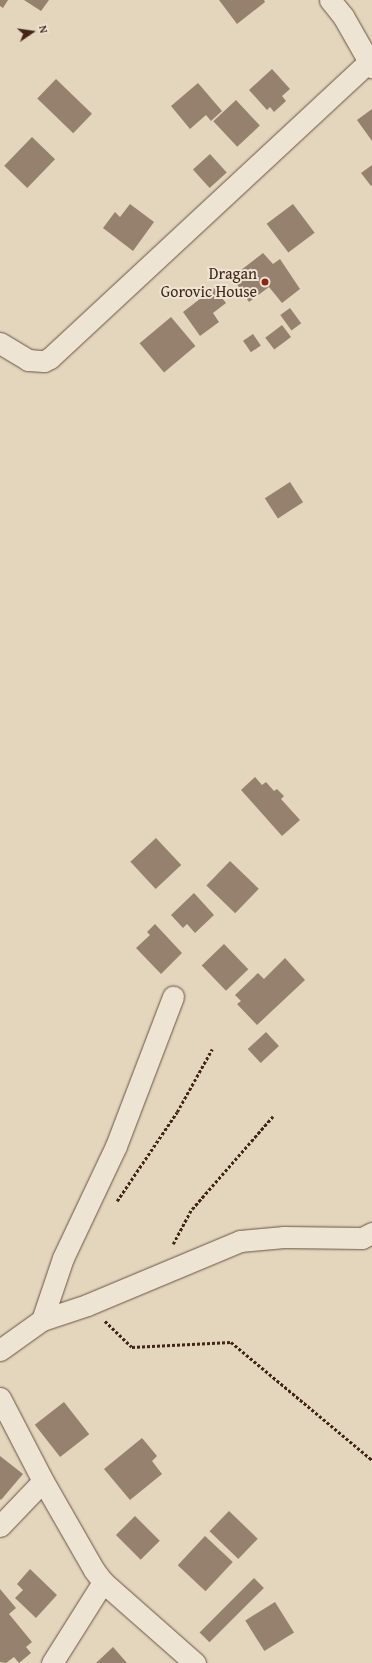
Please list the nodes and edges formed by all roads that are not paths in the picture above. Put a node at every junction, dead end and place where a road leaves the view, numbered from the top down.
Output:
1 (330, 0) edge
2 (370, 64) edge
3 (0, 343) edge
4 (173, 997) dead end
5 (372, 1233) edge
6 (42, 1320) junction
7 (0, 1350) edge
8 (0, 1398) edge
9 (43, 1481) junction
10 (0, 1526) edge
11 (103, 1582) junction
12 (52, 1663) edge
13 (195, 1663) edge

1 - 2 street
2 - 3 street
4 - 6 street
5 - 6 street
6 - 7 street
8 - 9 street
9 - 10 street
9 - 11 street
11 - 12 street
11 - 13 street

